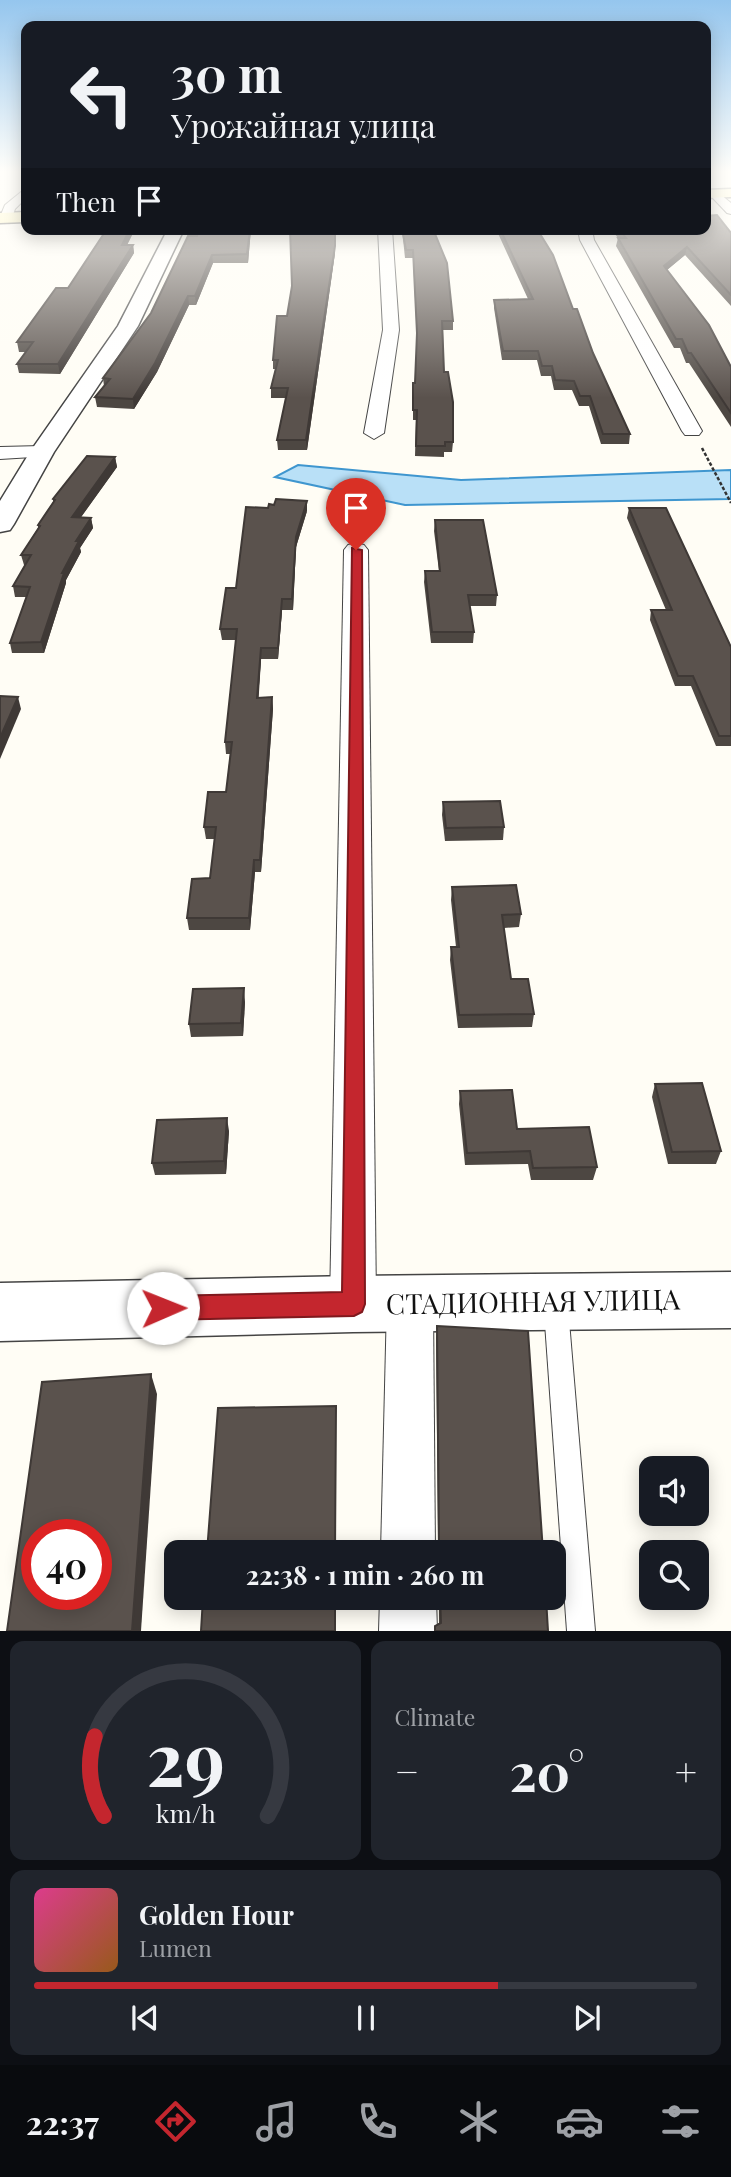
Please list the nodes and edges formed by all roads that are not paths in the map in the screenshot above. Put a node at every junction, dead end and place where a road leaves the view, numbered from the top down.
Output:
1 (168, 246) edge
2 (386, 246) edge
3 (590, 246) edge
4 (692, 431) road end
5 (374, 433) dead end
6 (42, 452) junction
7 (0, 453) edge
8 (0, 524) edge
9 (356, 550) dead end
10 (731, 1300) edge
11 (555, 1302) junction
12 (354, 1304) junction
13 (410, 1304) junction
14 (0, 1312) edge
15 (408, 1540) edge
16 (408, 1610) edge
17 (408, 1631) edge
18 (581, 1631) edge

1 - 6 street
2 - 5 street
3 - 4 street
6 - 7 street
6 - 8 street
9 - 12 street
10 - 11 street, СТАДИОННАЯ УЛИЦА
11 - 13 street, СТАДИОННАЯ УЛИЦА
11 - 18 lane
12 - 13 street, СТАДИОННАЯ УЛИЦА
12 - 14 street, СТАДИОННАЯ УЛИЦА
13 - 15 street
16 - 17 street

